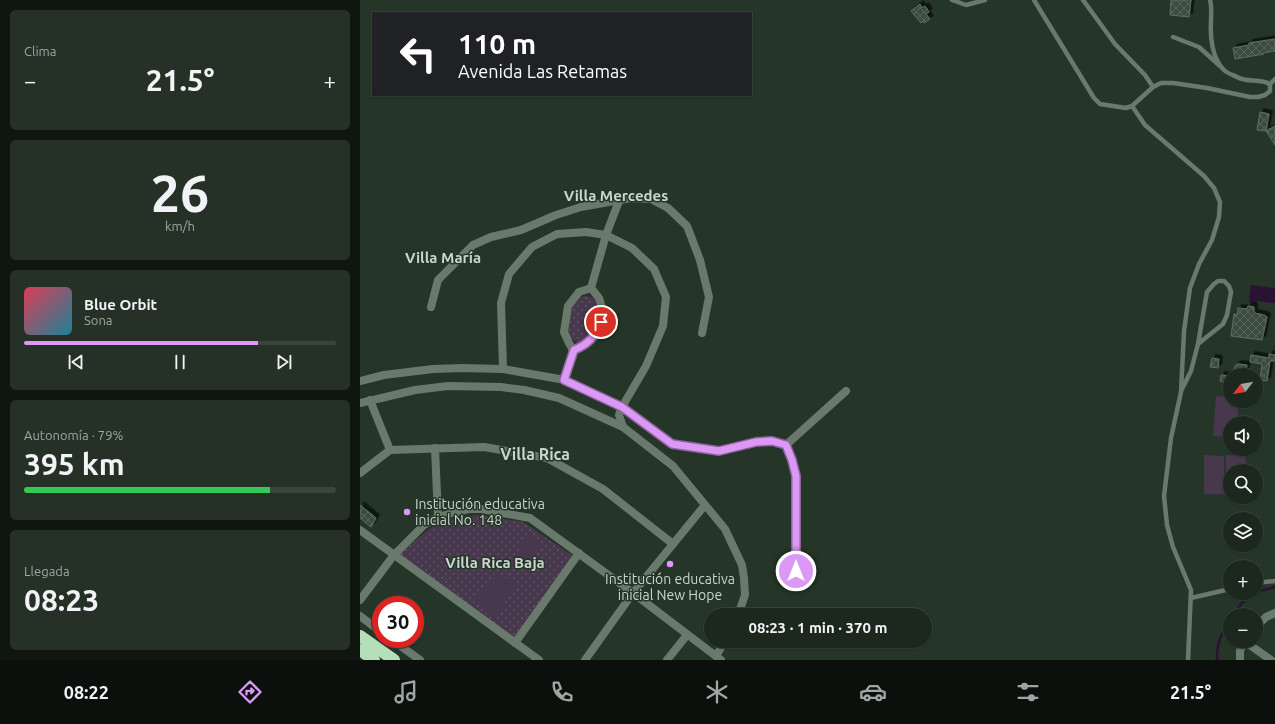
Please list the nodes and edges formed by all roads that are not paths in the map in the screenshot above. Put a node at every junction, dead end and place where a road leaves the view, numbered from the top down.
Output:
1 (952, 0) edge
2 (984, 0) edge
3 (1034, 0) edge
4 (1083, 0) edge
5 (1210, 0) edge
6 (1172, 37) dead end
7 (1224, 70) junction
8 (1275, 79) edge
9 (1270, 84) junction
10 (1153, 87) junction
11 (1132, 106) junction
12 (619, 201) junction
13 (606, 235) junction
14 (591, 288) junction
15 (432, 306) dead end
16 (702, 333) dead end
17 (1198, 344) junction
18 (574, 350) junction
19 (504, 369) junction
20 (564, 380) junction
21 (360, 381) edge
22 (846, 391) dead end
23 (1181, 392) junction
24 (370, 400) junction
25 (360, 403) edge
26 (622, 407) junction
27 (623, 427) junction
28 (786, 445) junction
29 (435, 448) junction
30 (390, 450) junction
31 (360, 473) edge
32 (705, 505) junction
33 (438, 517) junction
34 (360, 530) edge
35 (674, 544) junction
36 (579, 553) junction
37 (394, 554) junction
38 (1275, 581) edge
39 (1263, 582) edge
40 (796, 586) dead end
41 (1223, 591) edge
42 (633, 593) junction
43 (1191, 598) junction
44 (360, 600) edge
45 (740, 608) edge
46 (1275, 612) edge
47 (360, 616) edge
48 (1263, 620) edge
49 (372, 625) edge
50 (687, 635) junction
51 (360, 636) edge
52 (515, 642) junction
53 (403, 648) edge
54 (723, 648) edge
55 (1241, 648) edge
56 (1254, 648) edge
57 (360, 650) edge
58 (719, 658) edge
59 (374, 660) edge
60 (394, 660) edge
61 (420, 660) edge
62 (539, 660) edge
63 (585, 660) edge
64 (667, 660) edge
65 (1188, 660) edge
66 (1240, 660) edge
67 (1271, 660) edge

1 - 2 lane
3 - 11 lane
4 - 10 lane
5 - 7 lane
6 - 7 lane
7 - 9 lane
8 - 9 lane
9 - 10 lane
10 - 11 lane
11 - 23 lane
12 - 13 street
12 - 15 street
12 - 16 street
13 - 14 street
13 - 19 street
13 - 26 street
14 - 18 street
14 - 18 street
17 - 17 lane
17 - 23 lane
18 - 20 street
19 - 20 street
19 - 21 street
20 - 26 street
22 - 28 street
23 - 43 lane
24 - 25 street
24 - 27 street
24 - 30 street
26 - 27 street
26 - 28 street
27 - 32 street
28 - 40 street
29 - 30 street
29 - 33 street
29 - 35 street
30 - 31 street
32 - 35 street
32 - 45 street
33 - 36 street
33 - 37 street
34 - 37 street
35 - 42 street
36 - 42 street
36 - 52 street
37 - 44 street
37 - 52 street
38 - 39 lane
41 - 43 lane
42 - 50 street
42 - 63 street
43 - 65 lane
46 - 48 street
47 - 49 street
50 - 58 street
50 - 64 street
51 - 60 highway
52 - 62 street
53 - 61 street
54 - 58 street
55 - 66 street
56 - 67 street
57 - 59 highway

